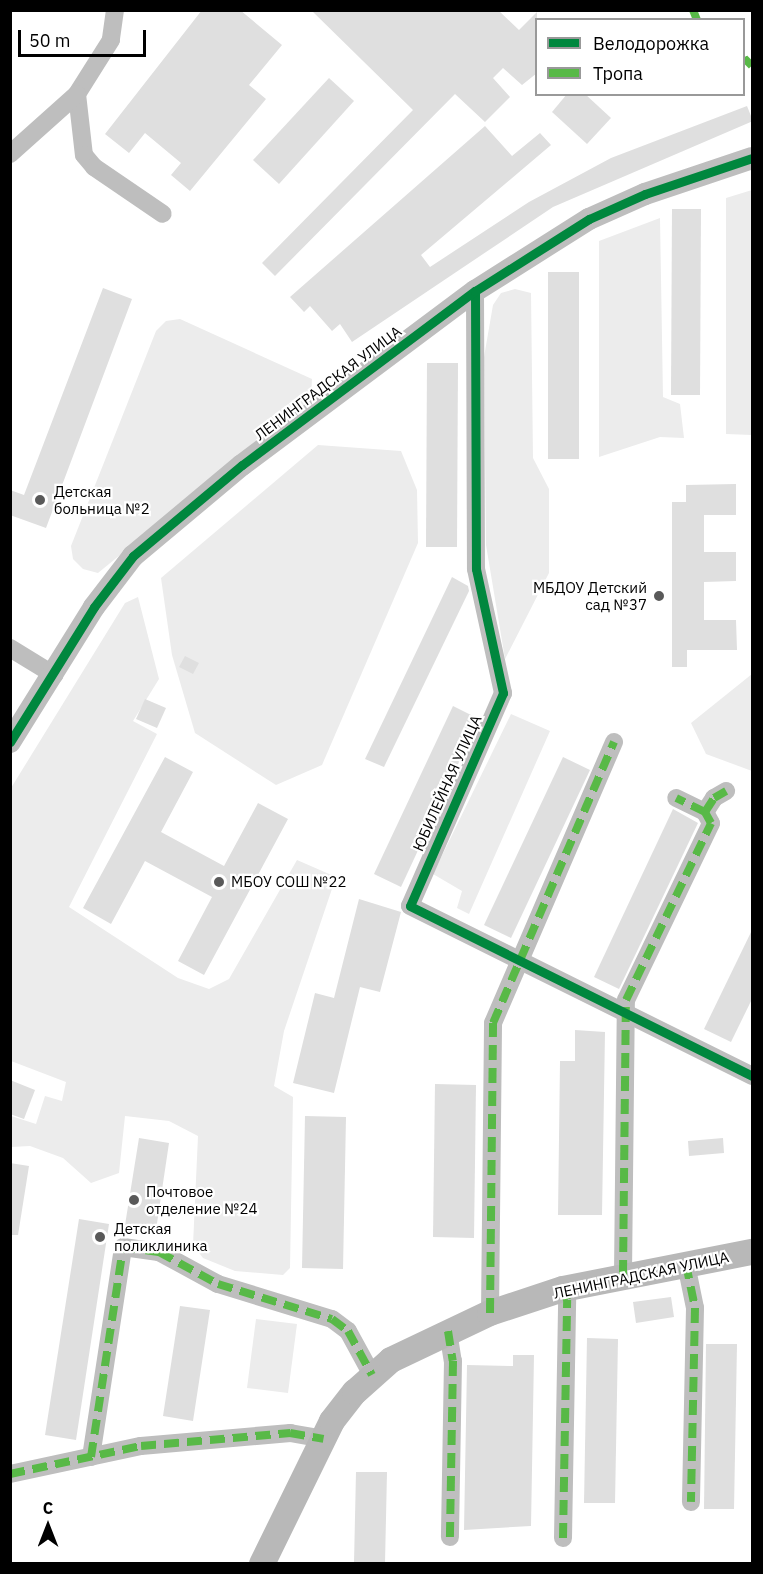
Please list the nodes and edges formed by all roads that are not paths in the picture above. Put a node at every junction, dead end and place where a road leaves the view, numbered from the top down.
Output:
1 (115, 10) edge
2 (77, 94) junction
3 (10, 154) edge
4 (753, 158) edge
5 (163, 214) dead end
6 (475, 291) junction
7 (10, 648) edge
8 (54, 675) junction
9 (10, 742) edge
10 (614, 742) dead end
11 (726, 791) dead end
12 (676, 798) dead end
13 (705, 812) junction
14 (517, 961) junction
15 (628, 1015) junction
16 (753, 1076) edge
17 (753, 1251) edge
18 (686, 1264) junction
19 (623, 1275) junction
20 (563, 1289) junction
21 (490, 1313) junction
22 (448, 1331) junction
23 (372, 1375) junction
24 (323, 1439) junction
25 (91, 1457) junction
26 (10, 1474) edge
27 (691, 1502) dead end
28 (450, 1537) dead end
29 (562, 1538) dead end
30 (262, 1563) edge

1 - 2 street
2 - 3 street
2 - 5 street
4 - 6 street, ЛЕНИНГРАДСКАЯ УЛИЦА
6 - 8 street, ЛЕНИНГРАДСКАЯ УЛИЦА
6 - 14 street, ЮБИЛЕЙНАЯ УЛИЦА
7 - 8 street
8 - 9 street, ЛЕНИНГРАДСКАЯ УЛИЦА
10 - 14 street
11 - 13 street
12 - 13 street
13 - 15 street
14 - 15 street, ЮБИЛЕЙНАЯ УЛИЦА
14 - 21 street
15 - 16 street, ЮБИЛЕЙНАЯ УЛИЦА
15 - 19 street
17 - 18 main road, ЛЕНИНГРАДСКАЯ УЛИЦА
18 - 19 main road, ЛЕНИНГРАДСКАЯ УЛИЦА
18 - 27 street
19 - 20 main road, ЛЕНИНГРАДСКАЯ УЛИЦА
20 - 21 main road, ЛЕНИНГРАДСКАЯ УЛИЦА
20 - 29 street
21 - 22 main road, ЛЕНИНГРАДСКАЯ УЛИЦА
22 - 23 main road, ЛЕНИНГРАДСКАЯ УЛИЦА
22 - 28 street
23 - 24 main road, ЛЕНИНГРАДСКАЯ УЛИЦА
23 - 25 street
24 - 25 street
24 - 30 main road, ЛЕНИНГРАДСКАЯ УЛИЦА
25 - 26 street

